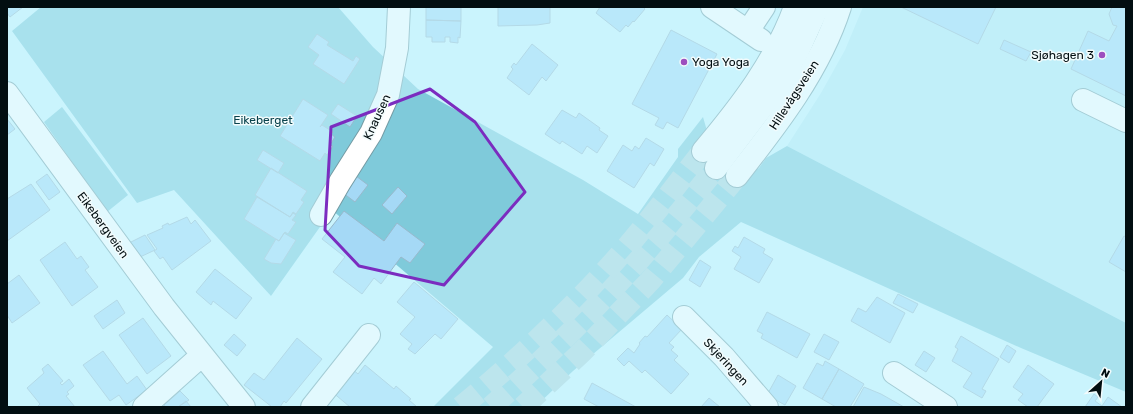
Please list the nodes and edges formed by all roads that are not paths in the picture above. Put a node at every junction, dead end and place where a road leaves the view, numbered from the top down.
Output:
1 (399, 7) edge
2 (712, 7) edge
3 (764, 7) edge
4 (795, 7) edge
5 (818, 7) edge
6 (840, 7) edge
7 (7, 94) edge
8 (1126, 104) edge
9 (1126, 121) edge
10 (737, 176) tunnel mouth
11 (321, 215) dead end
12 (684, 317) dead end
13 (369, 335) dead end
14 (201, 356) junction
15 (894, 373) dead end
16 (144, 407) edge
17 (244, 407) edge
18 (312, 407) edge
19 (767, 407) edge
20 (946, 407) edge

1 - 11 street, Knausen
2 - 3 street
4 - 5 street, Hillevågsveien
6 - 10 street, Hillevågsveien
7 - 14 street, Eikebergveien
8 - 9 street
12 - 19 street, Skjeringen
13 - 18 street
14 - 16 street
14 - 17 street, Eikebergveien
15 - 20 street

